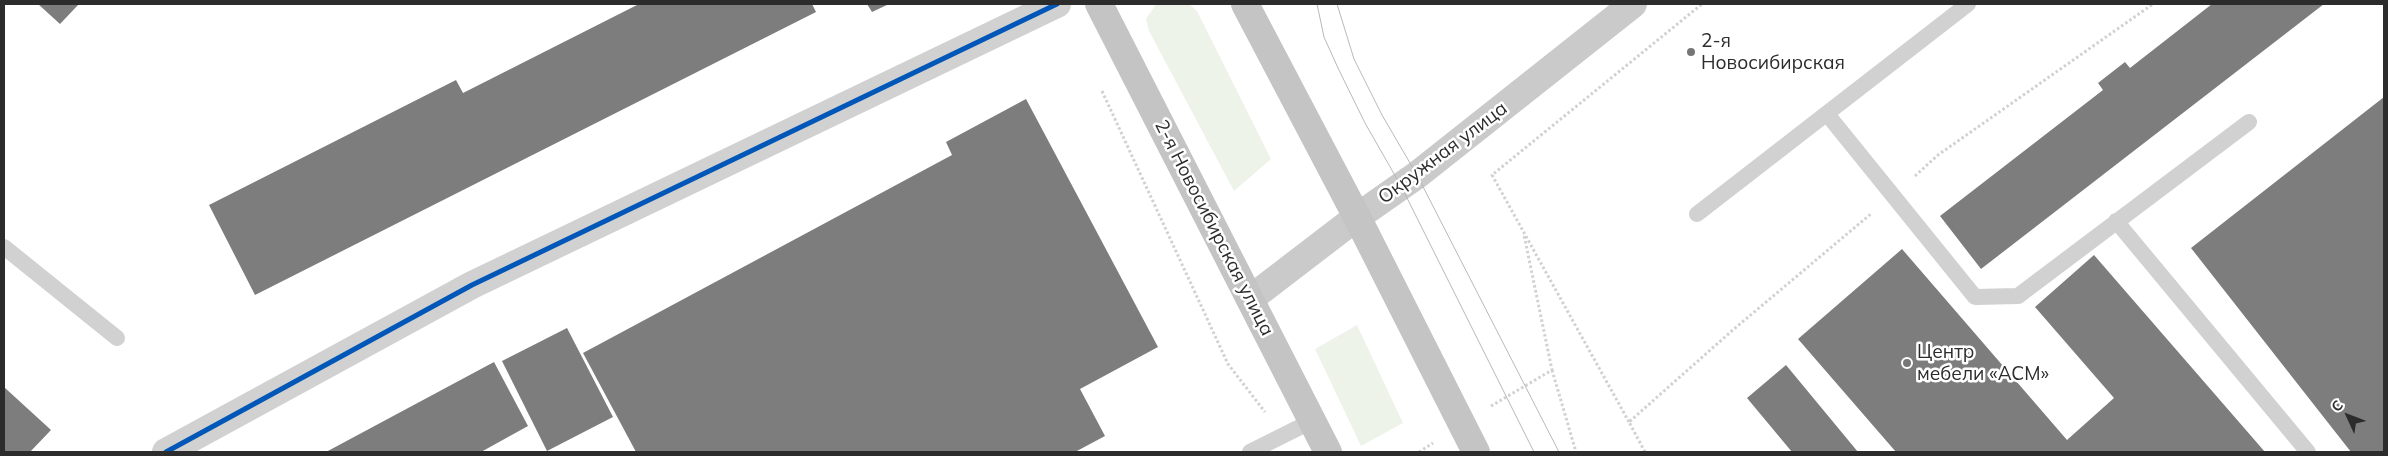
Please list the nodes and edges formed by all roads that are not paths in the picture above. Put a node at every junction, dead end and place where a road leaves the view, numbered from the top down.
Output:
1 (1057, 4) edge
2 (1099, 4) edge
3 (1245, 4) edge
4 (1633, 4) edge
5 (1968, 4) edge
6 (1827, 114) junction
7 (2250, 122) dead end
8 (1697, 214) dead end
9 (1357, 217) junction
10 (2116, 221) junction
11 (4, 247) edge
12 (1250, 299) junction
13 (117, 338) dead end
14 (1312, 421) junction
15 (166, 452) edge
16 (1250, 452) edge
17 (1328, 452) edge
18 (1476, 452) edge
19 (2308, 452) edge

1 - 15 street
2 - 12 main road, 2-я Новосибирская улица
3 - 9 main road
4 - 9 main road, Окружная улица
5 - 6 lane
6 - 8 lane
6 - 10 lane
7 - 10 lane
9 - 12 main road, Окружная улица
9 - 18 main road
10 - 19 lane
11 - 13 lane
12 - 14 main road, 2-я Новосибирская улица
14 - 16 lane
14 - 17 main road, 2-я Новосибирская улица

